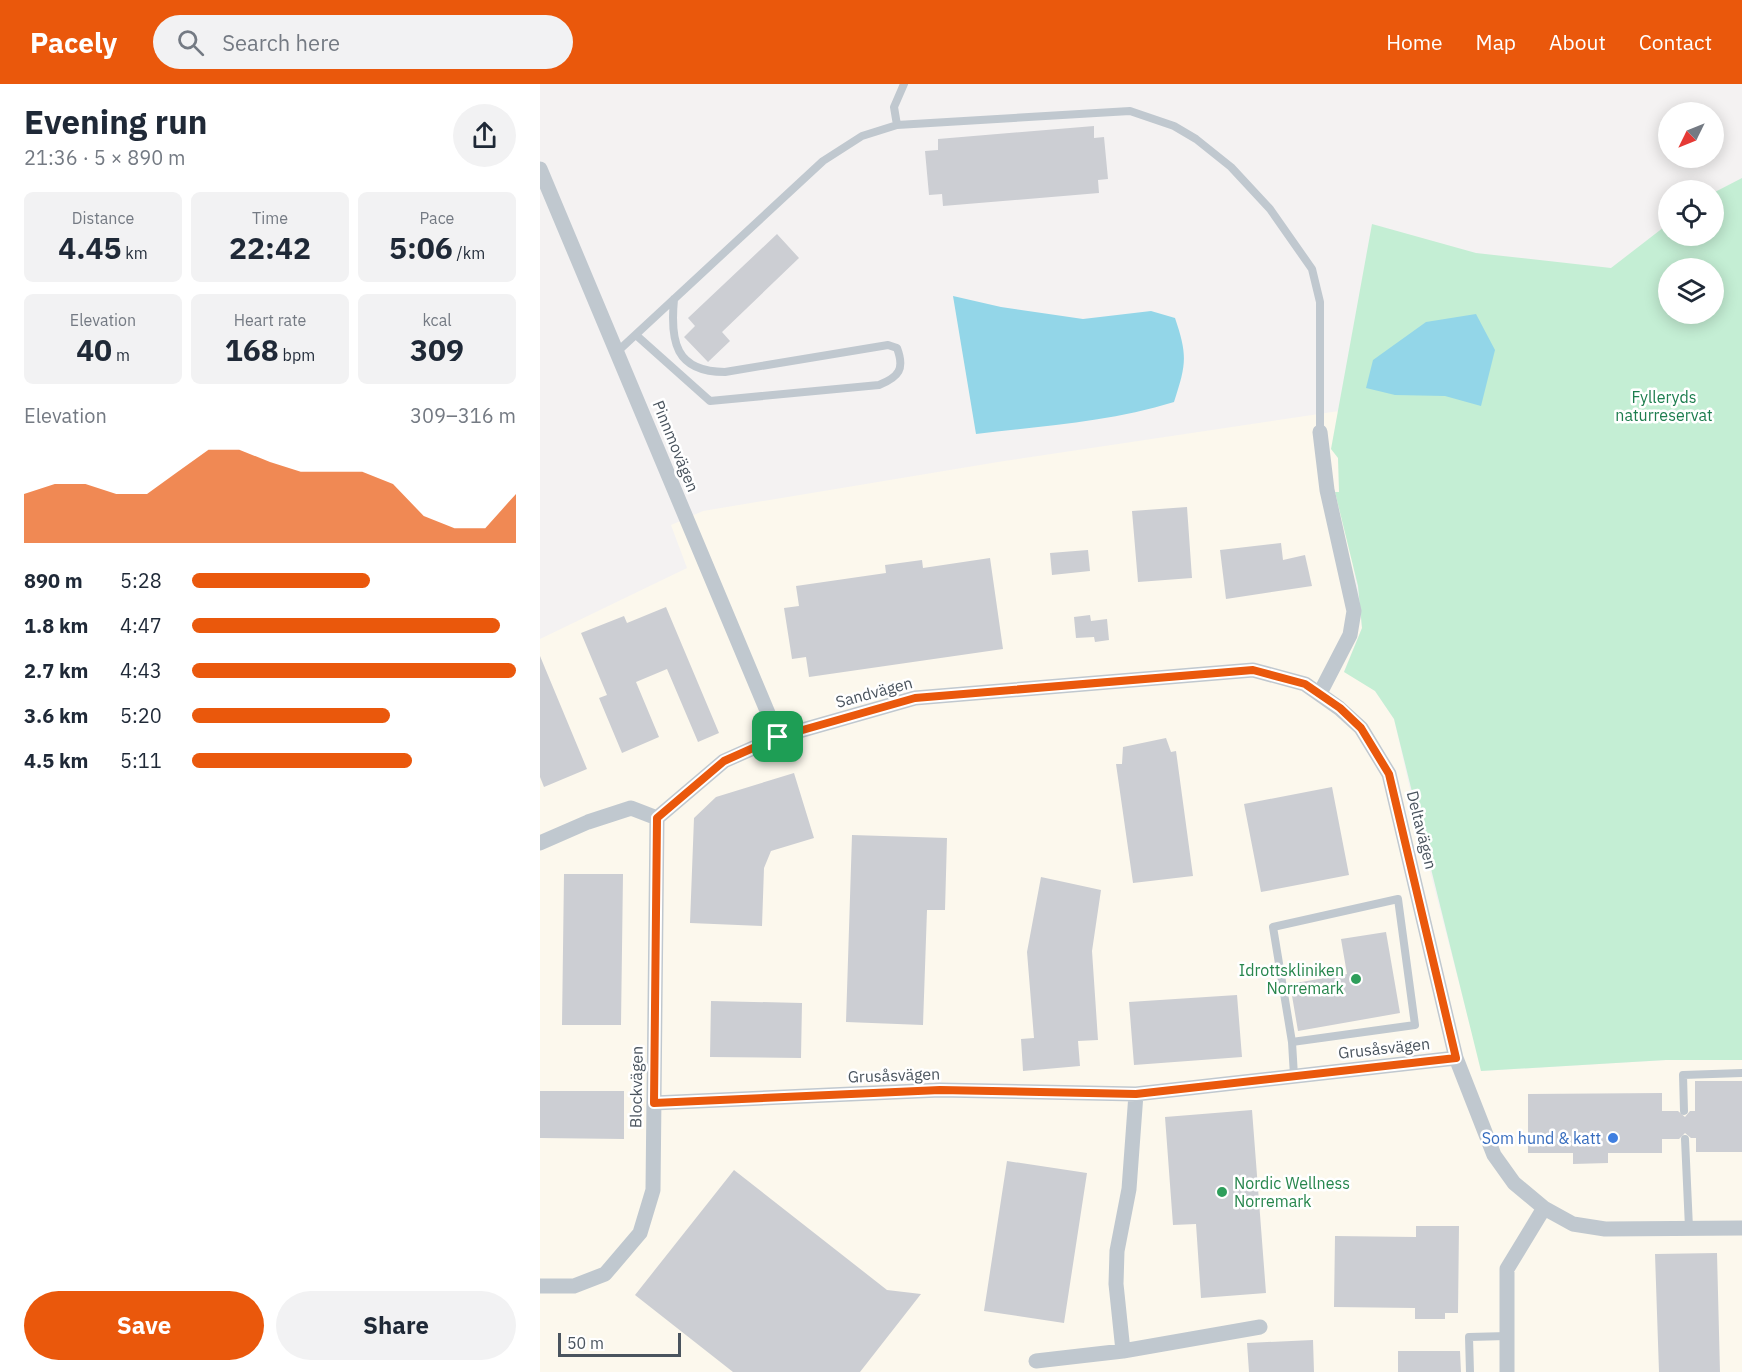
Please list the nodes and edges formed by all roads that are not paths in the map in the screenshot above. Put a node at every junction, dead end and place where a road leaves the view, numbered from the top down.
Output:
1 (904, 84) edge
2 (897, 125) junction
3 (540, 169) edge
4 (674, 299) junction
5 (636, 334) junction
6 (618, 351) junction
7 (1320, 432) joint
8 (1320, 693) junction
9 (778, 737) junction
10 (657, 818) junction
11 (540, 843) edge
12 (1292, 1042) junction
13 (1456, 1058) junction
14 (1742, 1073) edge
15 (1294, 1076) junction
16 (1136, 1094) junction
17 (654, 1103) junction
18 (1684, 1111) dead end
19 (1686, 1138) dead end
20 (1544, 1208) junction
21 (1689, 1228) junction
22 (1742, 1228) edge
23 (540, 1286) edge
24 (1260, 1328) dead end
25 (1507, 1336) junction
26 (1123, 1351) junction
27 (1036, 1361) dead end
28 (1470, 1372) edge
29 (1507, 1372) edge

1 - 2 lane
2 - 4 lane
2 - 7 lane
3 - 6 street, Pinnmovägen
4 - 5 lane
4 - 5 lane
5 - 6 lane
6 - 9 street, Pinnmovägen
7 - 8 street
8 - 9 street, Sandvägen
8 - 13 street, Deltavägen
9 - 10 street, Sandvägen
10 - 11 street
10 - 17 street, Blockvägen
12 - 12 lane
12 - 15 lane
13 - 15 street, Grusåsvägen
13 - 20 street, Deltavägen
14 - 18 lane
15 - 16 street, Grusåsvägen
16 - 17 street, Grusåsvägen
16 - 26 street
17 - 23 street, Blockvägen
19 - 21 lane
20 - 21 street, Deltavägen
20 - 25 street
21 - 22 street, Deltavägen
24 - 26 street
25 - 28 lane
25 - 29 street
26 - 27 street

